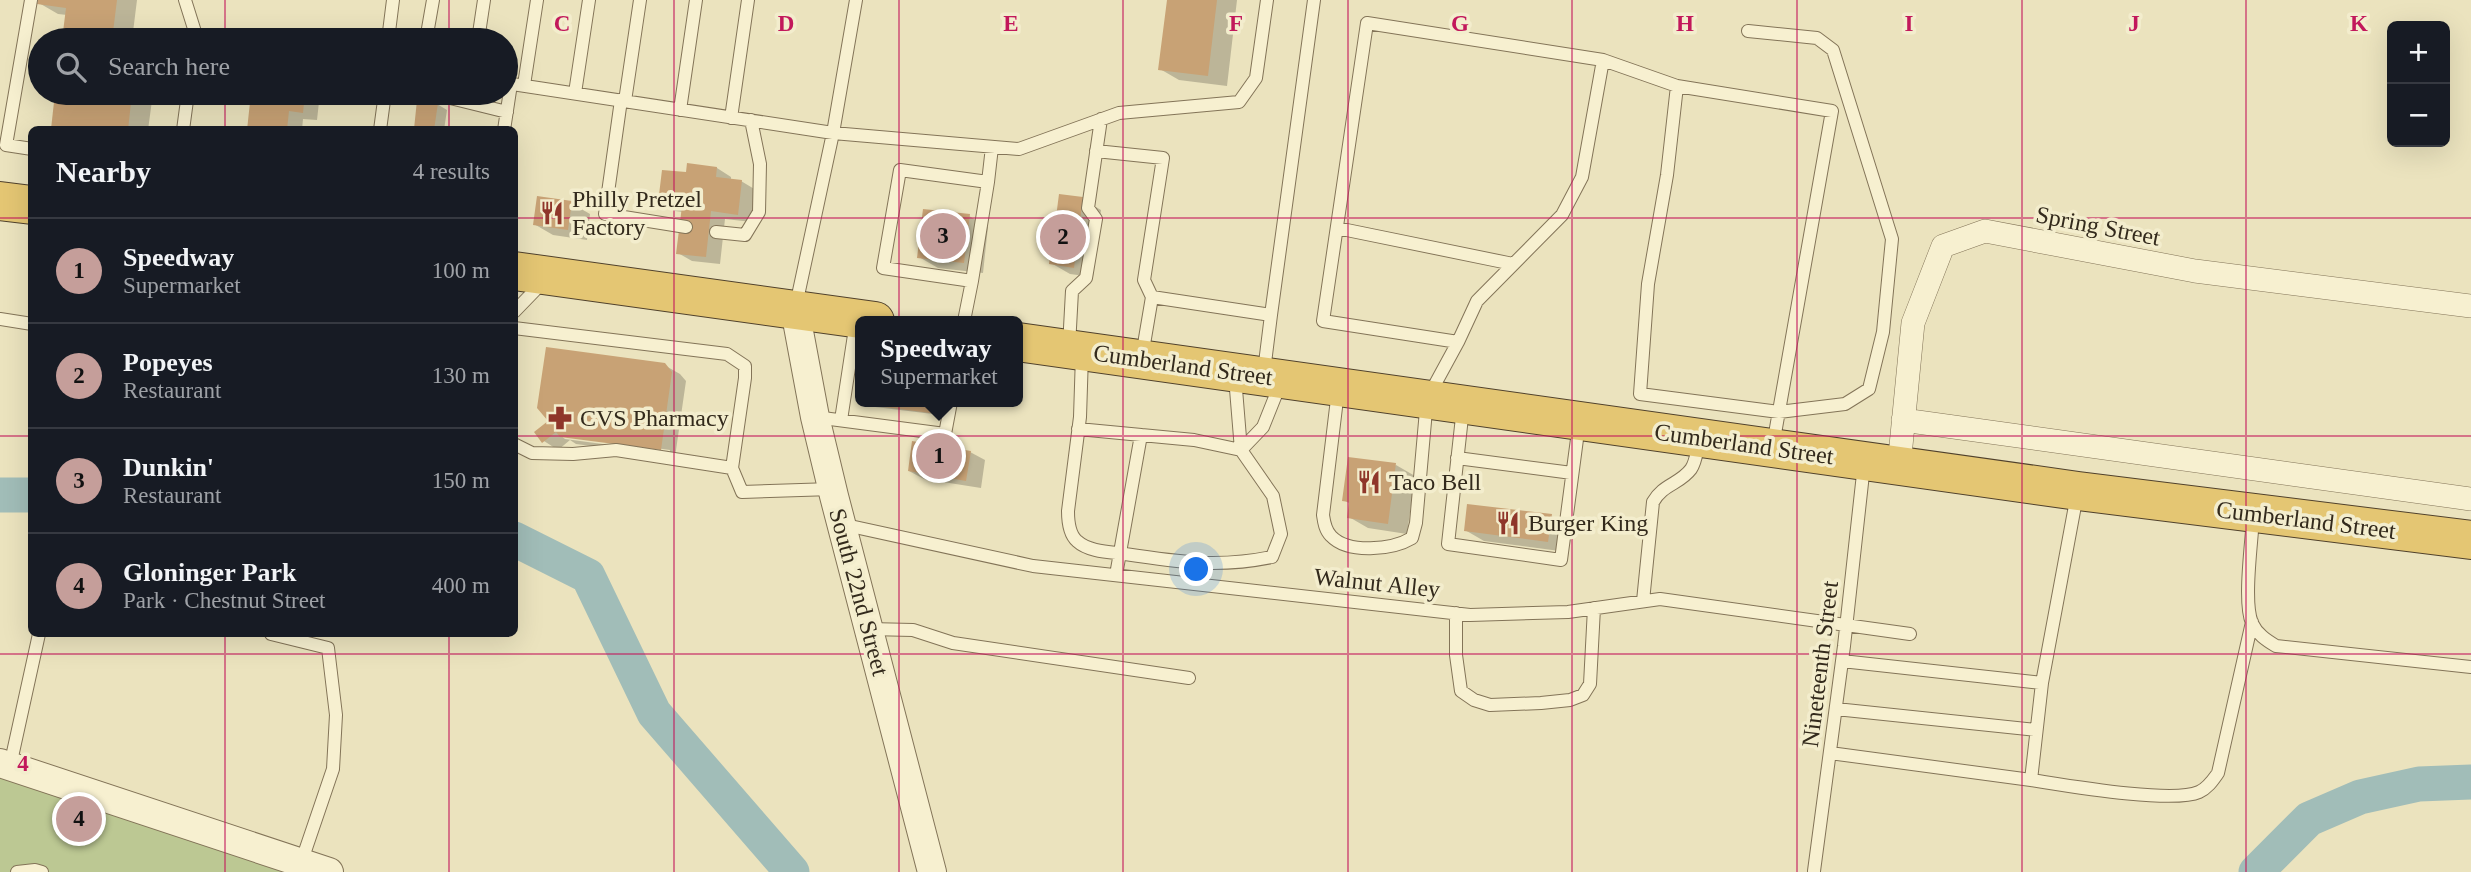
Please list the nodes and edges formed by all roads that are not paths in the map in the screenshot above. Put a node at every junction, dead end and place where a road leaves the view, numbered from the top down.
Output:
1 (31, 0) edge
2 (185, 0) edge
3 (393, 0) edge
4 (433, 0) edge
5 (484, 0) edge
6 (537, 0) edge
7 (589, 0) edge
8 (640, 0) edge
9 (696, 0) edge
10 (748, 0) edge
11 (856, 0) edge
12 (1267, 0) edge
13 (1314, 0) edge
14 (193, 28) edge
15 (390, 28) edge
16 (428, 28) edge
17 (480, 28) edge
18 (1748, 31) dead end
19 (1603, 60) junction
20 (518, 69) edge
21 (518, 85) edge
22 (1677, 86) junction
23 (575, 93) junction
24 (623, 101) junction
25 (186, 105) edge
26 (383, 105) edge
27 (476, 105) edge
28 (509, 105) edge
29 (680, 110) junction
30 (1832, 111) junction
31 (507, 113) junction
32 (1853, 113) junction
33 (731, 118) junction
34 (1101, 119) junction
35 (751, 120) junction
36 (184, 126) edge
37 (381, 126) edge
38 (505, 126) edge
39 (832, 133) junction
40 (992, 147) junction
41 (28, 148) edge
42 (1096, 151) junction
43 (988, 182) junction
44 (0, 201) edge
45 (28, 204) edge
46 (686, 227) dead end
47 (1337, 228) junction
48 (716, 232) dead end
49 (1513, 264) junction
50 (532, 274) edge
51 (972, 281) junction
52 (1152, 297) junction
53 (518, 304) edge
54 (2471, 306) edge
55 (795, 310) junction
56 (1271, 315) junction
57 (965, 316) edge
58 (855, 318) edge
59 (0, 319) edge
60 (28, 323) edge
61 (518, 328) edge
62 (1458, 342) junction
63 (1023, 343) edge
64 (1076, 350) junction
65 (855, 357) edge
66 (1142, 359) junction
67 (1260, 375) junction
68 (1339, 386) junction
69 (1445, 401) junction
70 (950, 407) edge
71 (828, 418) junction
72 (1579, 420) junction
73 (1903, 420) junction
74 (1078, 429) junction
75 (1776, 430) junction
76 (1142, 435) junction
77 (1700, 438) junction
78 (518, 446) edge
79 (1241, 450) junction
80 (1457, 457) junction
81 (1882, 464) junction
82 (732, 468) junction
83 (1572, 473) junction
84 (832, 489) junction
85 (2078, 491) junction
86 (2471, 499) edge
87 (2253, 513) junction
88 (841, 523) junction
89 (2471, 540) edge
90 (1119, 553) junction
91 (1115, 575) junction
92 (1643, 601) junction
93 (1594, 608) junction
94 (1456, 613) junction
95 (2252, 622) junction
96 (1846, 626) junction
97 (869, 629) junction
98 (1910, 634) dead end
99 (38, 637) edge
100 (283, 637) edge
101 (1842, 661) junction
102 (2471, 667) edge
103 (1189, 678) dead end
104 (2042, 683) junction
105 (1836, 709) junction
106 (2036, 730) junction
107 (1830, 753) junction
108 (5, 764) edge
109 (2031, 780) junction
110 (301, 863) junction
111 (17, 872) edge
112 (42, 872) edge
113 (329, 872) edge
114 (932, 872) edge
115 (1814, 872) edge

1 - 41 lane
2 - 14 lane
3 - 15 lane
4 - 16 lane
5 - 17 lane
6 - 20 lane
7 - 23 lane
8 - 24 lane
9 - 29 lane
10 - 33 lane
11 - 39 lane
12 - 34 lane
13 - 56 lane
18 - 32 lane
19 - 22 lane
19 - 47 lane
19 - 49 lane
21 - 23 lane
22 - 30 lane
22 - 75 lane
23 - 24 lane
24 - 29 lane
24 - 46 lane
25 - 36 lane
26 - 37 lane
27 - 31 lane
28 - 31 lane
29 - 33 lane
30 - 32 lane
30 - 75 lane
31 - 38 lane
32 - 75 lane
33 - 35 lane
34 - 40 lane
34 - 42 lane
35 - 39 lane
35 - 48 lane
39 - 40 lane
39 - 55 lane
40 - 43 lane
42 - 52 lane
42 - 64 lane
43 - 51 lane
43 - 51 lane
44 - 45 highway
47 - 49 lane
47 - 62 lane
49 - 62 lane
50 - 53 lane
50 - 55 highway
51 - 57 lane
52 - 56 lane
52 - 66 lane
54 - 73 street, Spring Street
55 - 58 highway
55 - 71 street, South 22nd Street
56 - 67 lane
59 - 60 lane
61 - 82 lane
62 - 69 lane
63 - 64 highway, Cumberland Street
64 - 66 highway, Cumberland Street
64 - 74 lane
65 - 71 lane
66 - 67 highway, Cumberland Street
67 - 68 highway, Cumberland Street
67 - 79 lane
67 - 79 lane
68 - 69 highway, Cumberland Street
68 - 69 lane
69 - 72 highway, Cumberland Street
69 - 80 lane
70 - 71 lane
71 - 84 street, South 22nd Street
72 - 77 highway, Cumberland Street
72 - 83 lane
73 - 81 street, Spring Street
73 - 86 street
74 - 76 lane
74 - 90 lane
75 - 77 highway, Cumberland Street
75 - 81 highway, Cumberland Street
76 - 79 lane
76 - 90 lane
77 - 92 lane
78 - 82 lane
79 - 90 lane
80 - 83 lane
80 - 83 lane
81 - 85 highway, Cumberland Street
81 - 96 lane, Nineteenth Street
82 - 84 lane
84 - 88 street, South 22nd Street
85 - 87 highway, Cumberland Street
85 - 104 lane
87 - 89 highway, Cumberland Street
87 - 95 lane
88 - 91 lane, Walnut Alley
88 - 97 street, South 22nd Street
90 - 91 lane
91 - 94 lane, Walnut Alley
92 - 93 lane, Walnut Alley
92 - 96 lane, Walnut Alley
93 - 94 lane, Walnut Alley
93 - 94 lane
95 - 102 lane
95 - 109 lane
96 - 98 lane, Walnut Alley
96 - 101 lane, Nineteenth Street
97 - 103 lane
97 - 114 street, South 22nd Street
99 - 108 lane
100 - 110 lane
101 - 104 lane
101 - 105 lane, Nineteenth Street
104 - 106 lane
105 - 106 lane
105 - 107 lane, Nineteenth Street
106 - 109 lane
107 - 109 lane
107 - 115 lane, Nineteenth Street
108 - 110 street
110 - 113 street
111 - 112 lane

